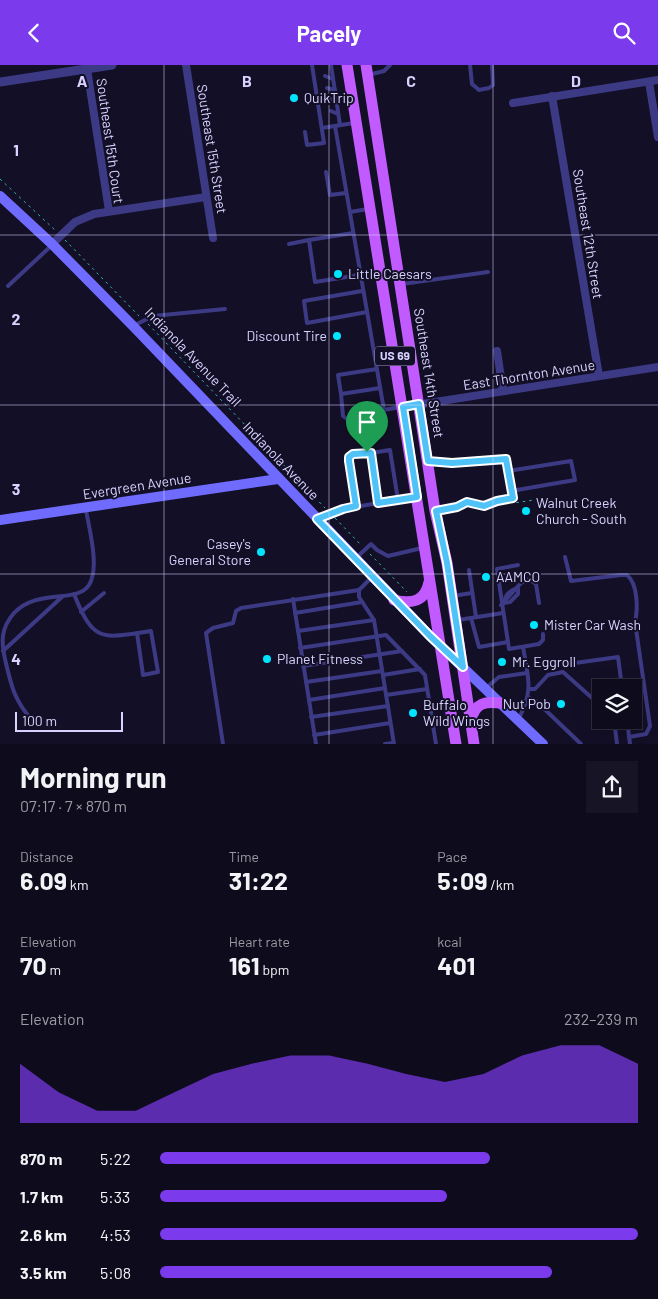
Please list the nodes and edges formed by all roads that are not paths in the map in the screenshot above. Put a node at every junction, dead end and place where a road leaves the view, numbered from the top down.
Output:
1 (112, 65) edge
2 (186, 65) edge
3 (312, 65) edge
4 (331, 65) edge
5 (347, 65) edge
6 (390, 65) edge
7 (470, 65) edge
8 (492, 65) edge
9 (80, 68) edge
10 (366, 70) edge
11 (325, 76) dead end
12 (333, 79) junction
13 (658, 80) edge
14 (649, 81) junction
15 (0, 82) edge
16 (327, 87) dead end
17 (335, 91) junction
18 (552, 96) junction
19 (328, 98) dead end
20 (336, 101) junction
21 (514, 103) dead end
22 (331, 111) dead end
23 (338, 114) junction
24 (357, 122) junction
25 (338, 125) junction
26 (322, 128) junction
27 (305, 132) dead end
28 (658, 137) edge
29 (326, 173) dead end
30 (346, 193) junction
31 (0, 196) edge
32 (206, 197) junction
33 (371, 208) junction
34 (109, 211) junction
35 (350, 212) junction
36 (353, 233) junction
37 (213, 238) dead end
38 (309, 240) junction
39 (289, 243) dead end
40 (52, 244) junction
41 (398, 269) junction
42 (488, 272) dead end
43 (359, 275) junction
44 (400, 284) junction
45 (8, 286) dead end
46 (362, 291) junction
47 (225, 309) dead end
48 (367, 312) junction
49 (133, 326) junction
50 (497, 351) dead end
51 (395, 359) junction
52 (376, 362) junction
53 (658, 367) edge
54 (378, 369) junction
55 (599, 376) junction
56 (380, 388) junction
57 (503, 391) junction
58 (341, 394) junction
59 (419, 404) junction
60 (403, 407) junction
61 (384, 410) junction
62 (371, 453) junction
63 (428, 461) junction
64 (508, 471) junction
65 (278, 479) junction
66 (417, 497) junction
67 (398, 500) junction
68 (378, 503) junction
69 (356, 506) junction
70 (86, 507) junction
71 (317, 519) junction
72 (0, 520) edge
73 (424, 547) junction
74 (565, 557) dead end
75 (355, 559) junction
76 (518, 565) dead end
77 (469, 570) dead end
78 (372, 577) junction
79 (430, 581) junction
80 (359, 590) junction
81 (104, 593) dead end
82 (472, 593) junction
83 (74, 594) junction
84 (63, 596) junction
85 (452, 596) junction
86 (293, 599) junction
87 (394, 600) junction
88 (362, 602) junction
89 (539, 603) dead end
90 (503, 604) junction
91 (81, 612) junction
92 (295, 613) junction
93 (503, 613) junction
94 (476, 617) junction
95 (471, 618) junction
96 (374, 620) junction
97 (456, 620) junction
98 (298, 631) junction
99 (137, 633) junction
100 (544, 634) dead end
101 (377, 636) junction
102 (508, 642) junction
103 (441, 646) junction
104 (523, 647) junction
105 (300, 648) junction
106 (3, 651) junction
107 (403, 651) junction
108 (380, 655) junction
109 (575, 663) dead end
110 (303, 665) junction
111 (463, 667) junction
112 (420, 669) junction
113 (382, 673) junction
114 (527, 673) junction
115 (621, 679) edge
116 (306, 682) junction
117 (385, 688) junction
118 (486, 688) junction
119 (427, 689) junction
120 (529, 689) junction
121 (386, 695) junction
122 (528, 698) junction
123 (592, 698) edge
124 (309, 700) junction
125 (501, 703) junction
126 (388, 705) junction
127 (311, 717) junction
128 (32, 720) dead end
129 (470, 721) junction
130 (518, 721) junction
131 (390, 723) junction
132 (616, 729) edge
133 (628, 729) edge
134 (314, 735) junction
135 (629, 737) junction
136 (576, 739) junction
137 (537, 742) edge
138 (393, 743) edge
139 (223, 744) edge
140 (316, 744) edge
141 (385, 744) edge
142 (436, 744) edge
143 (456, 744) edge
144 (474, 744) edge
145 (571, 744) edge
146 (581, 744) edge
147 (618, 744) edge
148 (630, 744) edge

1 - 9 street
2 - 32 street, Southeast 15th Street
3 - 26 lane
4 - 12 lane
5 - 24 main road, US 69
6 - 10 lane
7 - 8 lane
9 - 15 street
9 - 34 street, Southeast 15th Court
10 - 41 main road, Southeast 14th Street / US 69
11 - 12 lane
12 - 17 lane
13 - 14 street
14 - 18 street
14 - 28 street
16 - 17 lane
17 - 20 lane
18 - 21 street
18 - 55 street, Southeast 12th Street
19 - 20 lane
20 - 23 lane
22 - 23 lane
23 - 25 lane
24 - 25 lane
24 - 33 main road, US 69
25 - 26 lane
25 - 30 lane
26 - 27 lane
29 - 30 lane
30 - 35 lane
31 - 40 main road, Indianola Avenue
32 - 34 street
32 - 37 street, Southeast 15th Street
33 - 35 lane
33 - 41 main road
33 - 51 main road, US 69
34 - 40 street, Southeast 15th Court
35 - 36 lane
36 - 38 lane
36 - 43 lane
38 - 39 lane
38 - 43 lane
40 - 45 lane
40 - 49 main road, Indianola Avenue
41 - 44 main road, Southeast 14th Street / US 69
42 - 44 lane
43 - 46 lane
44 - 59 main road, Southeast 14th Street / US 69
46 - 48 lane
46 - 48 lane
47 - 49 lane
48 - 52 lane
49 - 65 main road, Indianola Avenue
50 - 57 street
51 - 52 lane
51 - 60 main road, US 69
52 - 54 lane
53 - 55 street, East Thornton Avenue
54 - 56 lane
54 - 58 lane
55 - 57 street, East Thornton Avenue
56 - 58 lane
56 - 61 lane
57 - 59 street, East Thornton Avenue
58 - 61 lane
59 - 60 street, East Thornton Avenue
59 - 63 main road, Southeast 14th Street / US 69
60 - 61 lane
60 - 66 main road, US 69
62 - 67 lane
62 - 68 lane
62 - 69 lane
63 - 64 lane
63 - 85 main road, Southeast 14th Street / US 69
64 - 64 lane
65 - 70 main road, Evergreen Avenue
65 - 71 main road, Indianola Avenue
66 - 67 lane
66 - 73 main road, US 69
67 - 68 lane
68 - 69 lane
69 - 71 lane
70 - 72 main road, Evergreen Avenue
70 - 83 lane
71 - 75 main road, Indianola Avenue
73 - 75 lane
73 - 79 main road, US 69
74 - 135 lane
75 - 78 main road, Indianola Avenue
76 - 90 lane
77 - 82 lane
78 - 80 lane
78 - 87 main road, Indianola Avenue
79 - 87 main road
79 - 103 main road, US 69
80 - 86 lane
80 - 88 lane
81 - 91 lane
82 - 85 lane
82 - 94 lane
83 - 84 lane
83 - 91 lane
84 - 106 lane
84 - 106 lane
85 - 97 main road, Southeast 14th Street / US 69
86 - 92 lane
86 - 139 lane
87 - 103 main road, Indianola Avenue
88 - 92 lane
88 - 96 lane
89 - 90 lane
90 - 93 lane
91 - 99 lane
92 - 98 lane
93 - 94 lane
93 - 102 lane
94 - 95 lane
95 - 97 lane
95 - 102 lane
96 - 98 lane
96 - 101 lane
97 - 111 main road, Southeast 14th Street / US 69
98 - 105 lane
99 - 99 lane
100 - 104 lane
101 - 105 lane
101 - 107 lane
101 - 108 lane
102 - 104 lane
103 - 111 main road, Indianola Avenue
103 - 143 main road, US 69
104 - 114 lane
105 - 110 lane
106 - 128 lane
107 - 108 lane
107 - 112 lane
108 - 110 lane
108 - 113 lane
109 - 115 lane
110 - 116 lane
111 - 118 main road, Indianola Avenue
111 - 129 main road, Southeast 14th Street / US 69
112 - 113 lane
112 - 119 lane
113 - 116 lane
113 - 117 lane
114 - 118 lane
114 - 120 lane
116 - 124 lane
117 - 121 lane
117 - 124 lane
118 - 125 main road, Indianola Avenue
119 - 121 lane
119 - 142 lane
120 - 122 lane
120 - 123 lane
121 - 126 lane
122 - 130 lane
122 - 136 lane
124 - 127 lane
125 - 129 main road
125 - 130 main road, Indianola Avenue
126 - 127 lane
126 - 131 lane
127 - 134 lane
129 - 144 main road, Southeast 14th Street / US 69
130 - 137 main road, Indianola Avenue
131 - 134 lane
131 - 138 lane
132 - 147 lane
133 - 135 lane
134 - 140 lane
135 - 148 lane
136 - 145 lane
136 - 146 lane
138 - 141 lane

